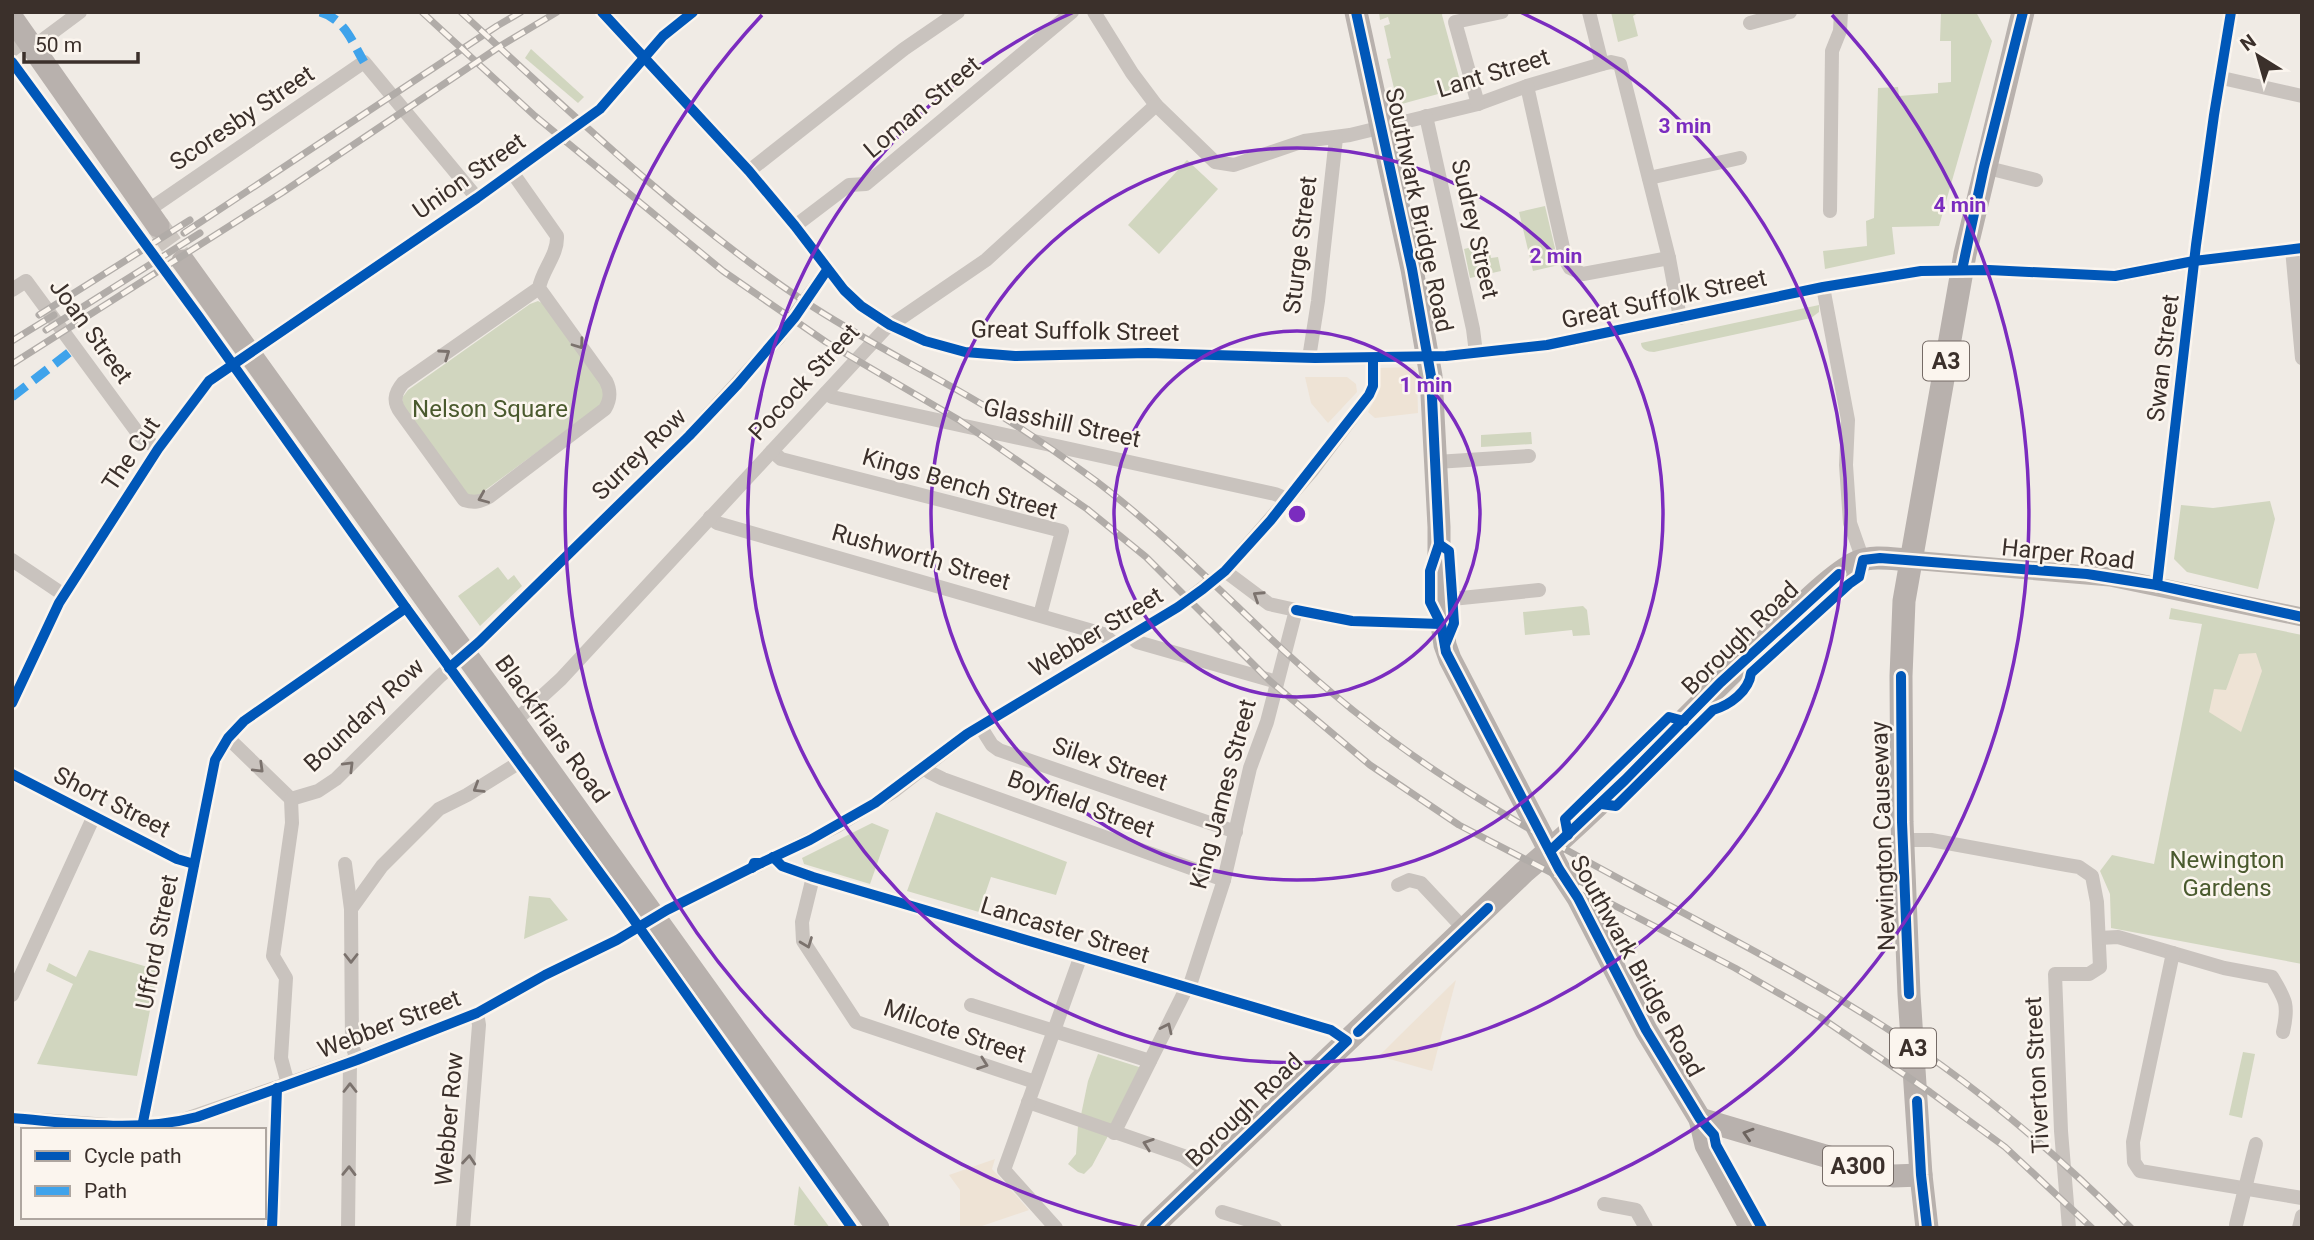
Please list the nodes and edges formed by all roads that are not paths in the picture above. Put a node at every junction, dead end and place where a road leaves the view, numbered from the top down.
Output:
1 (80, 12) edge
2 (602, 12) edge
3 (693, 12) edge
4 (958, 12) edge
5 (1072, 12) edge
6 (1094, 12) edge
7 (1356, 12) edge
8 (1502, 12) edge
9 (1589, 12) edge
10 (1790, 12) edge
11 (1841, 12) edge
12 (2023, 12) edge
13 (2231, 12) edge
14 (12, 18) edge
15 (1750, 23) dead end
16 (24, 45) edge
17 (643, 58) junction
18 (1602, 64) junction
19 (2222, 78) junction
20 (1527, 86) junction
21 (2302, 96) edge
22 (1478, 104) junction
23 (1156, 106) junction
24 (1426, 116) junction
25 (1381, 127) junction
26 (1336, 138) junction
27 (1740, 158) dead end
28 (1984, 167) junction
29 (749, 171) junction
30 (512, 172) junction
31 (1649, 178) junction
32 (2036, 180) dead end
33 (477, 198) junction
34 (1830, 211) dead end
35 (153, 219) joint
36 (795, 226) junction
37 (2297, 249) edge
38 (1669, 258) junction
39 (184, 261) tunnel mouth
40 (2194, 261) junction
41 (827, 270) junction
42 (1962, 270) junction
43 (1824, 287) junction
44 (539, 288) junction
45 (12, 290) edge
46 (1680, 318) junction
47 (890, 325) junction
48 (250, 352) junction
49 (1476, 353) junction
50 (1428, 357) junction
51 (1309, 358) junction
52 (2302, 358) edge
53 (1373, 359) junction
54 (826, 393) junction
55 (158, 449) junction
56 (772, 451) junction
57 (1529, 456) dead end
58 (1436, 462) junction
59 (1287, 499) junction
60 (710, 517) junction
61 (12, 560) edge
62 (1863, 560) junction
63 (1910, 560) junction
64 (1225, 571) junction
65 (2157, 585) junction
66 (1539, 590) dead end
67 (1438, 603) junction
68 (1040, 615) junction
69 (2302, 617) edge
70 (386, 622) dead end
71 (1130, 636) junction
72 (1116, 645) junction
73 (466, 654) junction
74 (1277, 681) junction
75 (514, 722) junction
76 (981, 726) junction
77 (228, 738) junction
78 (536, 752) junction
79 (925, 767) junction
80 (12, 774) edge
81 (291, 799) junction
82 (94, 816) junction
83 (1236, 832) junction
84 (1903, 840) junction
85 (1550, 850) junction
86 (773, 857) junction
87 (194, 864) junction
88 (345, 864) dead end
89 (813, 877) junction
90 (1224, 880) junction
91 (1398, 885) dead end
92 (351, 909) junction
93 (654, 917) junction
94 (1465, 930) junction
95 (2099, 938) junction
96 (2173, 953) junction
97 (1080, 958) junction
98 (1188, 988) junction
99 (12, 995) edge
100 (971, 1005) dead end
101 (477, 1013) junction
102 (1053, 1031) junction
103 (2283, 1032) dead end
104 (1347, 1041) junction
105 (354, 1061) junction
106 (1150, 1061) junction
107 (1035, 1082) junction
108 (283, 1086) junction
109 (1028, 1102) junction
110 (12, 1118) edge
111 (1700, 1119) junction
112 (142, 1127) junction
113 (1114, 1133) junction
114 (2256, 1144) dead end
115 (1209, 1172) junction
116 (1921, 1175) junction
117 (2245, 1187) junction
118 (2302, 1198) edge
119 (1604, 1204) dead end
120 (1222, 1212) dead end
121 (2302, 1216) edge
122 (2235, 1225) dead end
123 (272, 1228) edge
124 (348, 1228) edge
125 (463, 1228) edge
126 (878, 1228) edge
127 (1056, 1228) edge
128 (1151, 1228) edge
129 (1275, 1228) edge
130 (1646, 1228) edge
131 (1751, 1228) edge
132 (1927, 1228) edge
133 (2069, 1228) edge
134 (2299, 1228) edge

1 - 16 street
2 - 17 street, Great Suffolk Street
3 - 17 street, Union Street
4 - 29 street
5 - 36 street, Loman Street
6 - 23 street
7 - 25 main road, Southwark Bridge Road
8 - 22 street
9 - 18 street
10 - 15 street
11 - 34 street
12 - 28 main road, A3
13 - 19 street, Swan Street
14 - 16 main road
16 - 35 main road
17 - 29 street, Great Suffolk Street
17 - 30 street, Union Street
18 - 20 street, Lant Street
18 - 31 street, Lant Street
19 - 21 street
19 - 40 street, Swan Street
20 - 22 street, Lant Street
20 - 38 street
22 - 24 street, Lant Street
23 - 26 street, Lant Street
23 - 47 street, Pocock Street
24 - 25 street, Lant Street
24 - 49 street, Sudrey Street
25 - 26 street, Lant Street
25 - 50 main road, Southwark Bridge Road
26 - 51 street, Sturge Street
27 - 31 street
28 - 32 street
28 - 42 main road, A3
29 - 36 street, Great Suffolk Street
30 - 33 street, Union Street
30 - 44 street
31 - 38 street
33 - 35 street, Scoresby Street
33 - 48 street, Union Street
36 - 41 street, Great Suffolk Street
37 - 40 street, Great Suffolk Street
37 - 52 street
38 - 46 street
39 - 48 main road, Blackfriars Road
40 - 42 street, Great Suffolk Street
40 - 65 street, Swan Street
41 - 47 street, Great Suffolk Street
41 - 73 street, Surrey Row
42 - 43 street, Great Suffolk Street
42 - 63 main road, A3
43 - 46 street, Great Suffolk Street
43 - 62 street
44 -> 44 street
45 - 55 street, Joan Street
46 - 49 street, Great Suffolk Street
47 - 51 street, Great Suffolk Street
47 - 54 street, Pocock Street
48 - 55 street, The Cut
48 - 73 main road, Blackfriars Road
49 - 50 street, Great Suffolk Street
50 - 53 street, Great Suffolk Street
50 - 58 main road, Southwark Bridge Road
51 - 53 street, Great Suffolk Street
53 - 59 street, Webber Street
54 - 56 street, Pocock Street
54 - 59 street, Glasshill Street
55 - 61 street, The Cut
56 - 60 street, Pocock Street
56 - 68 street, Kings Bench Street
57 - 58 street
58 - 67 main road, Southwark Bridge Road
59 - 64 street, Webber Street
60 - 68 street, Rushworth Street
60 - 75 street, Pocock Street
62 - 63 main road
62 - 85 main road, Borough Road
63 - 65 main road, Harper Road
63 - 84 main road, Newington Causeway / A3
64 - 71 street, Webber Street
74 -> 64 street, King James Street
65 - 69 main road, Harper Road
66 - 67 street
67 - 85 main road, Southwark Bridge Road
68 - 72 street, Rushworth Street
70 - 77 street, Ufford Street
71 - 72 street, Webber Street
71 - 74 street
72 - 76 street, Webber Street
73 - 75 main road, Blackfriars Road
81 -> 73 street, Boundary Row
74 - 83 street, King James Street
75 - 78 main road, Blackfriars Road
76 - 79 street, Webber Street
76 - 83 street, Silex Street
77 -> 81 street, Boundary Row
77 - 87 street, Ufford Street
78 -> 92 street
78 - 93 main road, Blackfriars Road
79 - 86 street, Webber Street
79 - 90 street, Boyfield Street
80 - 82 street, Short Street
81 - 108 street
82 - 87 street, Short Street
82 - 99 street
83 - 90 street, King James Street
84 - 95 street, Tiverton Street
84 - 116 main road, Newington Causeway / A3
85 - 94 main road, Borough Road
85 - 111 main road, Southwark Bridge Road
86 - 89 street, Lancaster Street
86 - 93 street, Webber Street
87 - 112 street, Ufford Street
88 - 92 street
89 - 97 street, Lancaster Street
89 -> 107 street, Milcote Street
90 - 98 street, King James Street
91 - 94 street
92 -> 105 street
93 - 101 street, Webber Street
93 - 126 main road, Blackfriars Road
94 - 104 main road, Borough Road
95 - 96 street
95 - 133 street, Tiverton Street
96 - 103 street
96 - 117 street
97 - 98 street, Lancaster Street
97 - 102 street
98 - 104 street, Lancaster Street
106 -> 98 street, King James Street
100 - 102 street
101 - 105 street, Webber Street
125 -> 101 street, Webber Row
102 - 106 street
102 - 107 street
104 - 115 main road, Borough Road
105 - 108 street, Webber Street
124 -> 105 street
106 - 113 street, King James Street
107 - 109 street
108 - 112 street, Webber Street
108 - 123 street
109 - 113 street, Milcote Street
109 - 127 street
110 - 112 street, Webber Street
116 -> 111 main road, A300
111 - 131 main road, Southwark Bridge Road
115 -> 113 street, Milcote Street
114 - 117 street
115 - 128 main road, Borough Road
116 - 132 main road, Newington Causeway / A3
117 - 118 street
117 - 122 street
119 - 130 street
120 - 129 street
121 - 134 street

